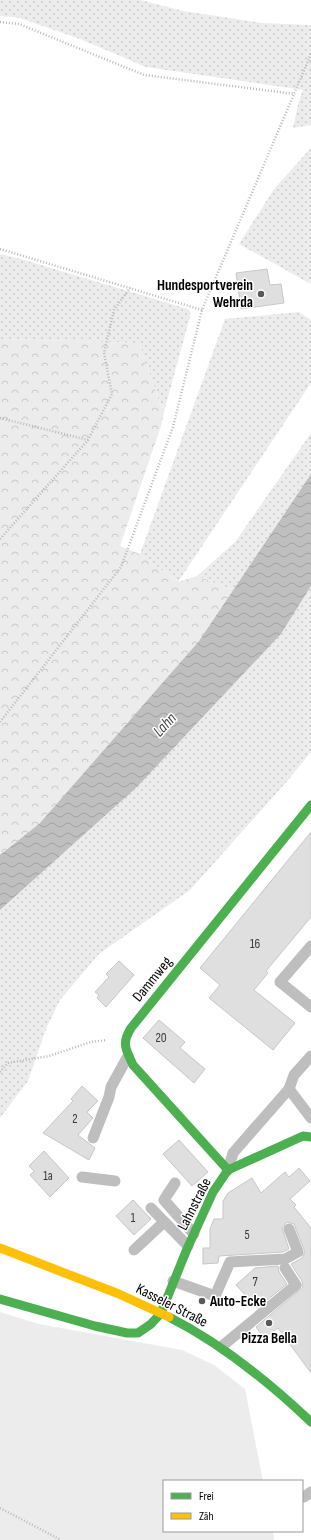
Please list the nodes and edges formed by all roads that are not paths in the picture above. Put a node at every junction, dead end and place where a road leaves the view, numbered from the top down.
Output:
1 (311, 805) edge
2 (311, 946) edge
3 (311, 1007) edge
4 (128, 1056) junction
5 (311, 1056) edge
6 (289, 1089) junction
7 (311, 1118) edge
8 (311, 1137) edge
9 (93, 1138) dead end
10 (228, 1170) junction
11 (82, 1177) dead end
12 (115, 1181) dead end
13 (175, 1183) dead end
14 (151, 1208) dead end
15 (164, 1222) junction
16 (289, 1229) dead end
17 (194, 1234) junction
18 (188, 1246) junction
19 (0, 1248) edge
20 (134, 1250) dead end
21 (285, 1268) dead end
22 (173, 1281) junction
23 (0, 1299) edge
24 (161, 1313) junction
25 (221, 1346) junction
26 (311, 1403) edge
27 (301, 1412) junction
28 (311, 1422) edge

1 - 4 street, Dammweg
2 - 3 lane
4 - 9 lane
4 - 10 street
5 - 6 lane
6 - 7 lane
6 - 10 lane
8 - 10 street, Lahnstraße
10 - 17 street, Lahnstraße
11 - 12 lane
13 - 17 lane
14 - 15 lane
15 - 18 lane
15 - 20 lane
16 - 22 lane
17 - 18 street, Lahnstraße
18 - 22 street, Lahnstraße
19 - 24 street, Kasseler Straße
21 - 25 lane
22 - 24 street, Lahnstraße
23 - 24 street
24 - 25 street, Kasseler Straße
25 - 27 street, Kasseler Straße
26 - 27 lane
27 - 28 street, Kasseler Straße

